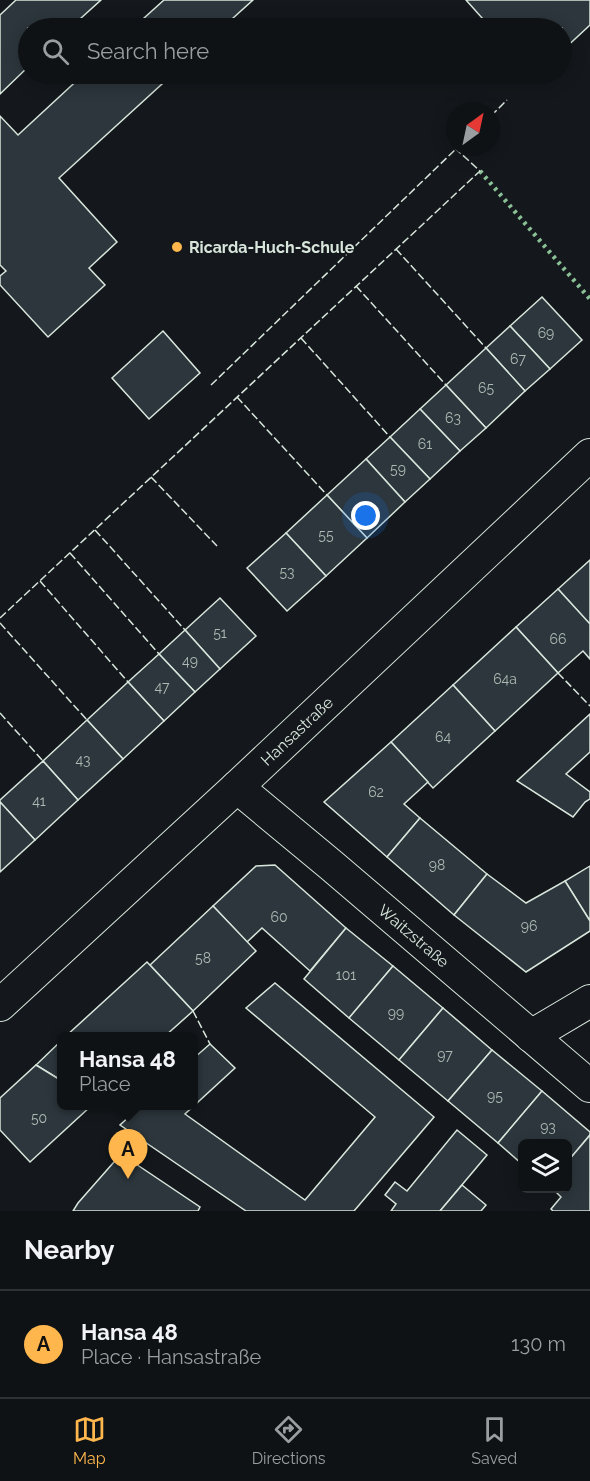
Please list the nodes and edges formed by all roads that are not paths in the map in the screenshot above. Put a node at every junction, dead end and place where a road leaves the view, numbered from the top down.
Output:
1 (590, 455) edge
2 (237, 787) junction
3 (590, 1001) edge
4 (0, 1005) edge
5 (531, 1036) junction
6 (590, 1086) edge

1 - 2 street, Hansastraße
2 - 4 street, Hansastraße
2 - 5 street, Waitzstraße
3 - 5 street
5 - 6 street, Waitzstraße

